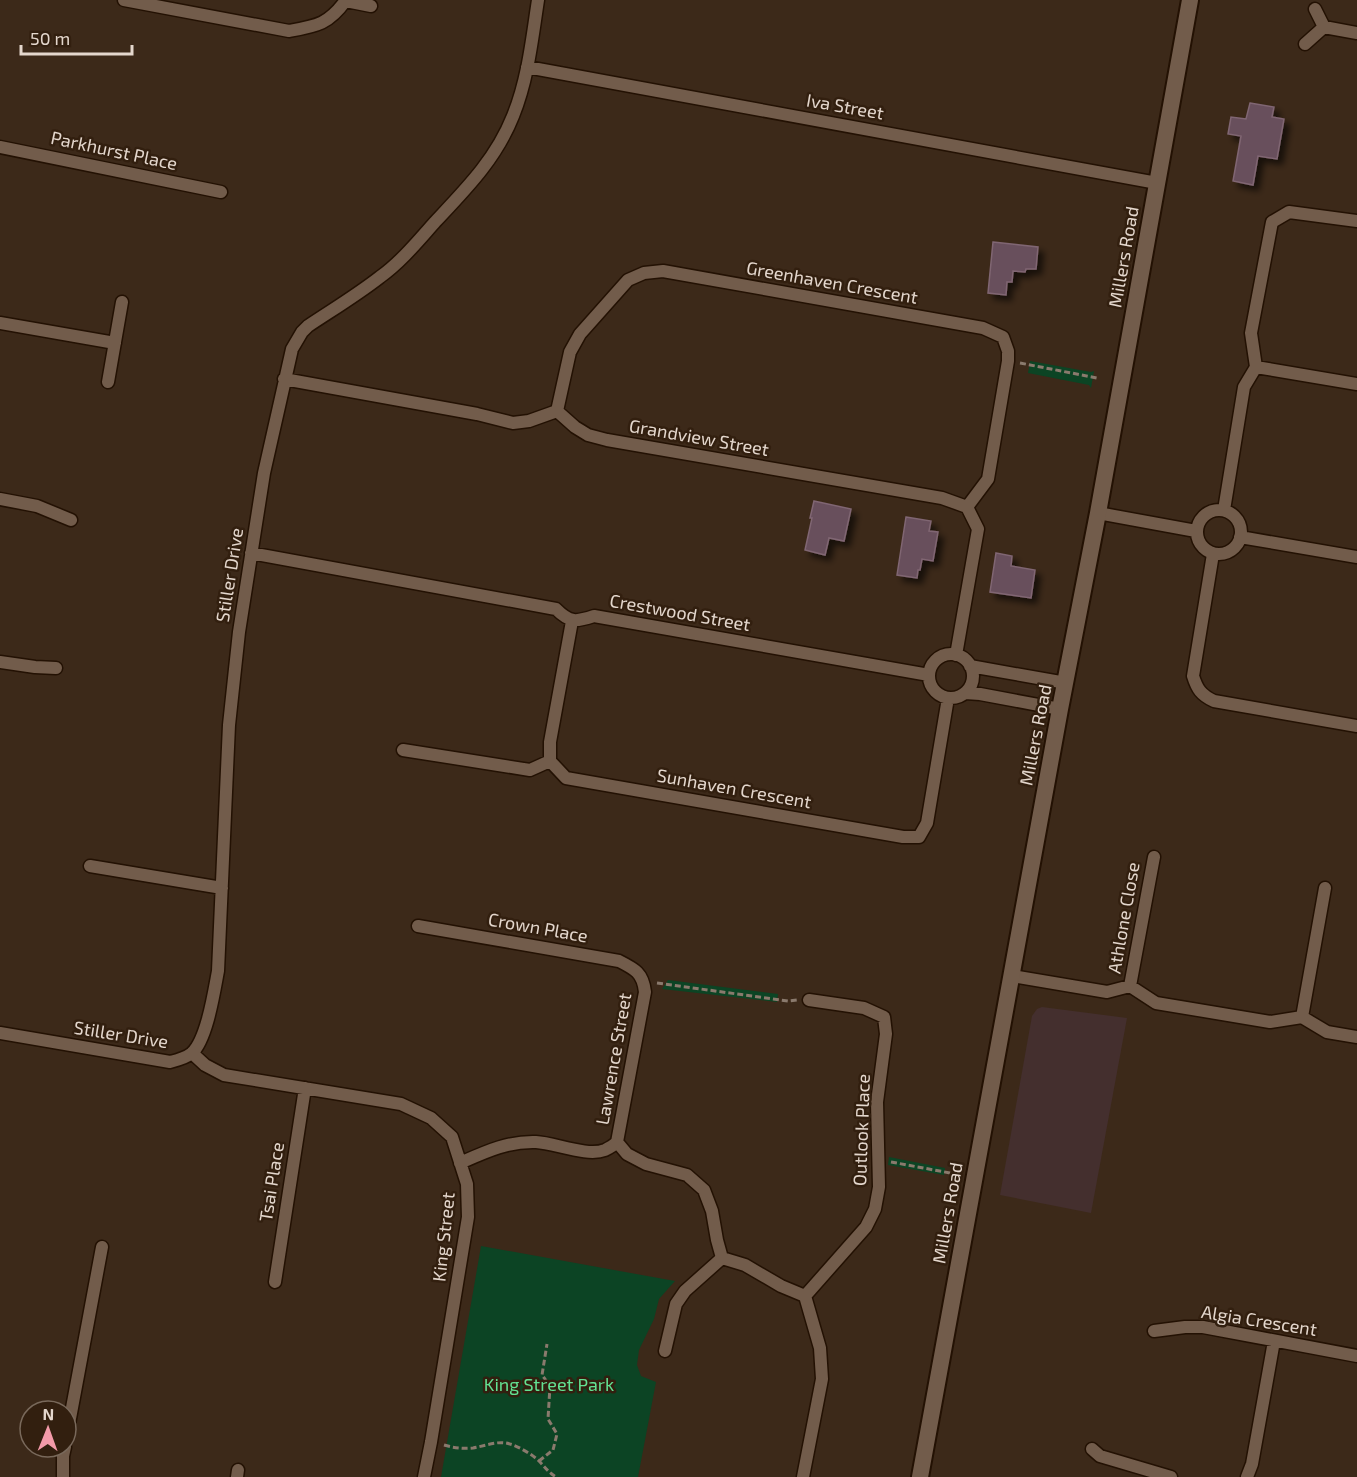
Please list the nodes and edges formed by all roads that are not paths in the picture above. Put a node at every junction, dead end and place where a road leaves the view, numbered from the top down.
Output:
1 (124, 0) edge
2 (346, 0) edge
3 (538, 0) edge
4 (1191, 0) edge
5 (371, 6) dead end
6 (1315, 9) dead end
7 (1324, 27) junction
8 (1357, 33) edge
9 (1305, 44) dead end
10 (527, 67) junction
11 (0, 147) edge
12 (1157, 183) junction
13 (220, 192) dead end
14 (1357, 221) edge
15 (122, 302) dead end
16 (0, 323) edge
17 (115, 343) junction
18 (1256, 367) junction
19 (284, 379) junction
20 (108, 382) dead end
21 (1357, 384) edge
22 (557, 411) junction
23 (0, 499) edge
24 (967, 507) junction
25 (1224, 510) junction
26 (1098, 513) junction
27 (71, 520) dead end
28 (1196, 531) junction
29 (1240, 537) junction
30 (251, 553) junction
31 (1214, 554) junction
32 (1357, 557) edge
33 (572, 621) junction
34 (956, 655) junction
35 (0, 662) edge
36 (970, 666) junction
37 (56, 668) dead end
38 (929, 675) junction
39 (1066, 682) junction
40 (965, 693) junction
41 (948, 698) junction
42 (1060, 709) junction
43 (1357, 726) edge
44 (403, 750) dead end
45 (550, 761) junction
46 (1154, 857) dead end
47 (90, 866) dead end
48 (222, 888) junction
49 (1325, 888) dead end
50 (418, 926) dead end
51 (1012, 976) junction
52 (644, 982) joint
53 (1130, 986) junction
54 (809, 1000) road end
55 (1302, 1017) junction
56 (0, 1033) edge
57 (1357, 1037) edge
58 (192, 1053) junction
59 (306, 1088) junction
60 (617, 1142) junction
61 (460, 1163) junction
62 (102, 1247) dead end
63 (722, 1258) junction
64 (274, 1282) dead end
65 (805, 1296) junction
66 (1154, 1331) dead end
67 (1274, 1341) junction
68 (665, 1351) dead end
69 (1357, 1356) edge
70 (74, 1399) edge
71 (1092, 1449) dead end
72 (63, 1459) edge
73 (63, 1477) edge
74 (424, 1477) edge
75 (803, 1477) edge
76 (920, 1477) edge
77 (1171, 1477) edge
78 (1247, 1477) edge

1 - 2 street
2 - 5 street
3 - 10 street, Stiller Drive
4 - 12 street, Millers Road
6 - 7 street
7 - 8 street
7 - 9 street
10 - 12 street, Iva Street
10 - 19 street, Stiller Drive
11 - 13 street, Parkhurst Place
12 - 26 street, Millers Road
14 - 18 street
15 - 17 street
16 - 17 street
17 - 20 street
18 - 21 street
18 - 25 street
19 - 22 street
19 - 30 street, Stiller Drive
22 - 24 street, Grandview Street
22 - 24 street, Greenhaven Crescent
23 - 27 street
24 - 34 street
25 - 28 street
25 - 29 street
26 - 28 street
26 - 39 street, Millers Road
28 - 31 street
29 - 31 street
29 - 32 street
30 - 33 street
30 - 48 street, Stiller Drive
31 - 43 street
33 - 38 street, Crestwood Street
33 - 45 street
34 - 36 street
34 - 38 street
35 - 37 street
36 - 39 street
36 - 40 street
38 - 41 street
39 - 42 street, Millers Road
40 - 41 street
40 - 42 street
41 - 45 street, Sunhaven Crescent
42 - 51 street, Millers Road
44 - 45 street
46 - 53 street, Athlone Close
47 - 48 street
48 - 58 street, Stiller Drive
49 - 55 street
50 - 52 street, Crown Place
51 - 53 street
51 - 76 street, Millers Road
52 - 60 street, Lawrence Street
53 - 55 street
54 - 65 street, Outlook Place
55 - 57 street
56 - 58 street, Stiller Drive
58 - 59 street, King Street
59 - 61 street, King Street
59 - 64 street, Tsai Place
60 - 61 street
60 - 63 street
61 - 74 street, King Street
62 - 70 street
63 - 65 street
63 - 68 street
65 - 75 street
66 - 67 street, Algia Crescent
67 - 69 street, Algia Crescent
67 - 78 street
71 - 77 street
72 - 73 street

